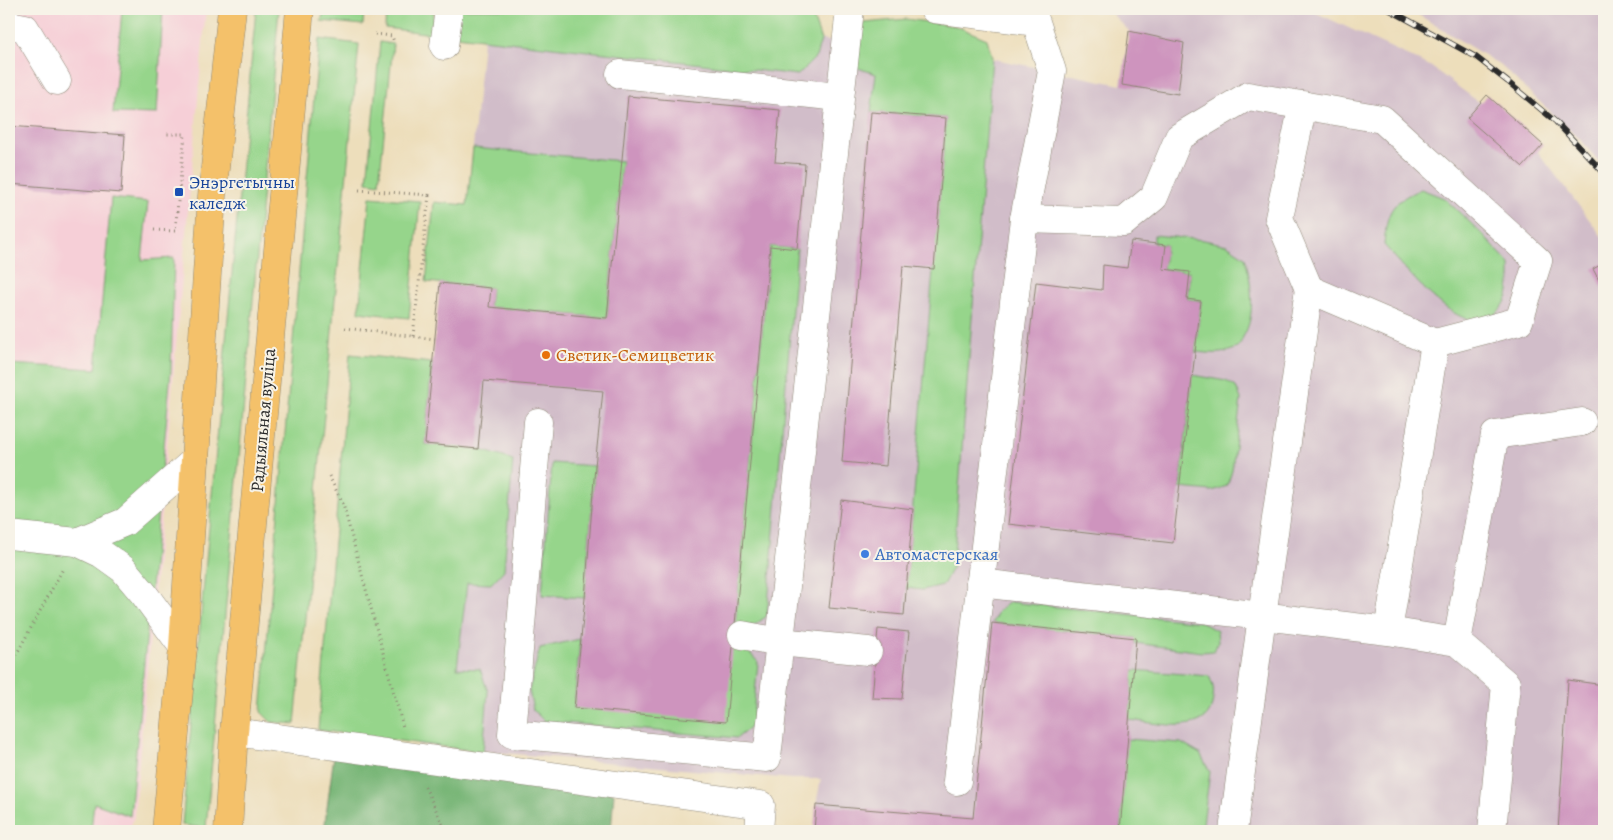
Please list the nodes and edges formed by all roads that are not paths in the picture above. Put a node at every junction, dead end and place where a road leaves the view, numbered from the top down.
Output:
1 (232, 9) edge
2 (300, 9) edge
3 (449, 9) edge
4 (850, 9) edge
5 (934, 9) edge
6 (9, 25) edge
7 (444, 46) dead end
8 (620, 74) dead end
9 (57, 81) dead end
10 (839, 97) junction
11 (1303, 105) junction
12 (1024, 219) junction
13 (1309, 289) junction
14 (1434, 343) junction
15 (538, 422) dead end
16 (1582, 422) dead end
17 (196, 460) junction
18 (9, 535) edge
19 (77, 542) junction
20 (980, 584) junction
21 (1262, 616) junction
22 (1388, 631) junction
23 (742, 635) dead end
24 (780, 642) junction
25 (1457, 642) junction
26 (183, 647) junction
27 (868, 652) dead end
28 (234, 732) junction
29 (957, 781) dead end
30 (166, 831) edge
31 (228, 831) edge
32 (759, 831) edge
33 (1232, 831) edge
34 (1492, 831) edge

1 - 17 main road
2 - 28 main road, Радыяльная вуліца
3 - 7 lane
4 - 10 lane
5 - 12 lane
6 - 9 lane
8 - 10 lane
10 - 24 lane
11 - 12 lane
11 - 13 lane
11 - 14 lane
12 - 20 lane
13 - 14 lane
13 - 21 lane
14 - 22 lane
15 - 24 lane
16 - 25 lane
17 - 19 lane
17 - 26 main road
18 - 19 lane
19 - 26 lane
20 - 21 lane
20 - 29 lane
21 - 22 lane
21 - 33 lane
22 - 25 lane
23 - 24 lane
24 - 27 lane
25 - 34 lane
26 - 30 main road
28 - 31 main road, Радыяльная вуліца
28 - 32 lane

